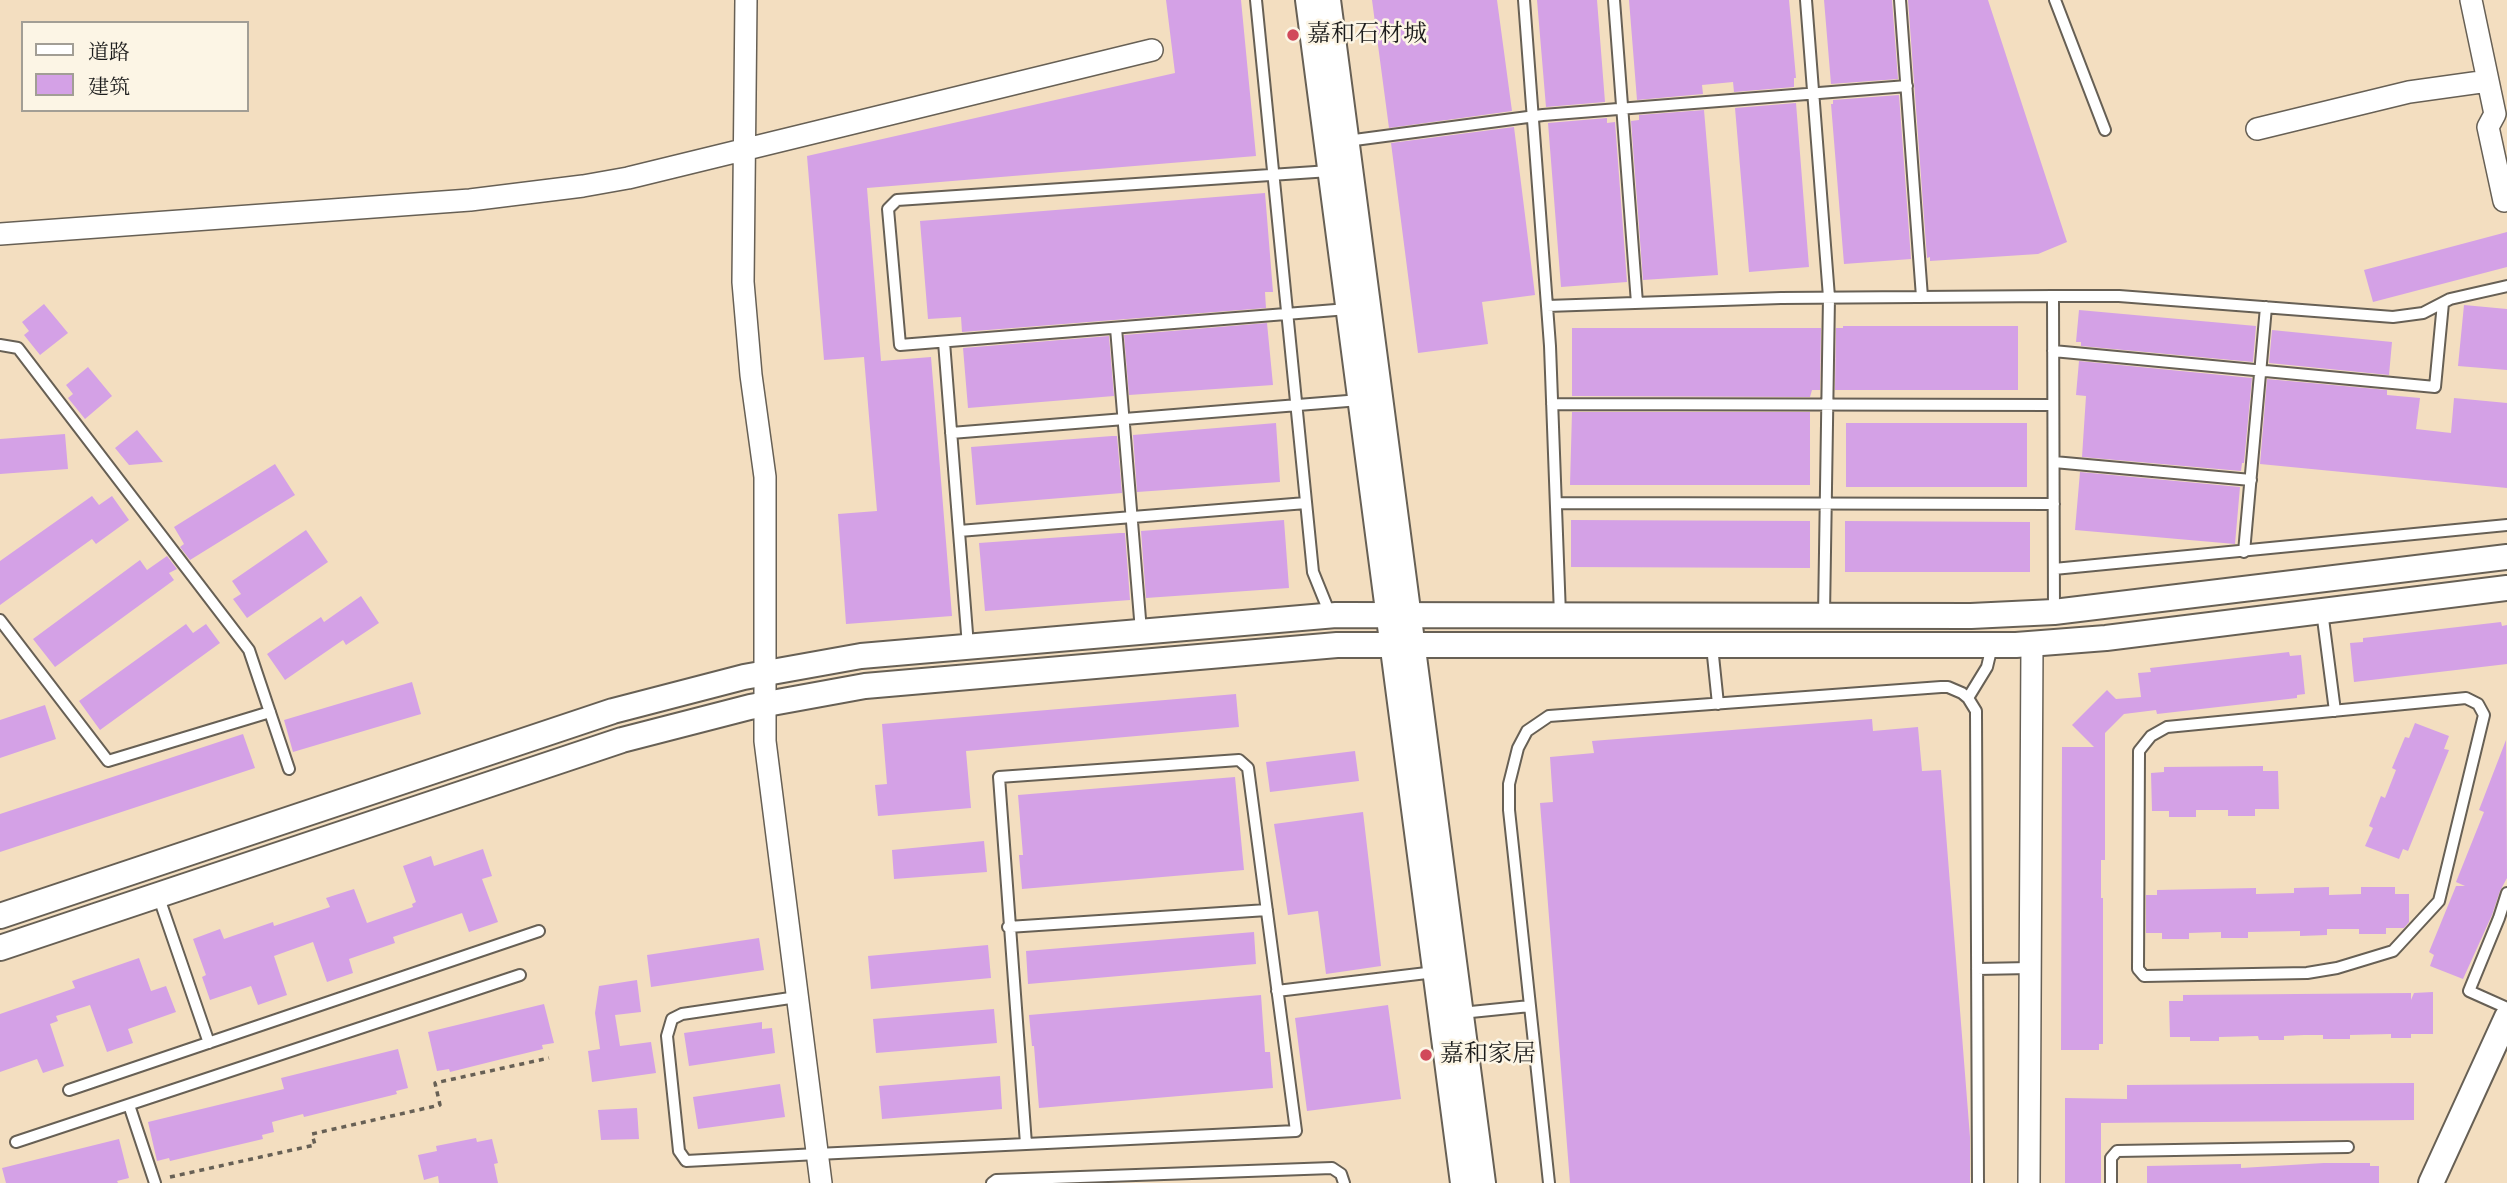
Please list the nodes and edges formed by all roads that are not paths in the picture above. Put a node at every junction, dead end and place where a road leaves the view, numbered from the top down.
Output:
1 (746, 0) edge
2 (1256, 0) edge
3 (1308, 0) edge
4 (1328, 0) edge
5 (1524, 0) edge
6 (1615, 0) edge
7 (1805, 0) edge
8 (1900, 0) edge
9 (2055, 0) edge
10 (2471, 0) edge
11 (1153, 50) dead end
12 (2488, 81) junction
13 (1907, 86) junction
14 (1813, 94) junction
15 (1623, 109) junction
16 (1533, 117) junction
17 (2257, 129) dead end
18 (2105, 130) dead end
19 (1347, 141) junction
20 (745, 149) junction
21 (1330, 171) junction
22 (1274, 174) junction
23 (2504, 201) dead end
24 (0, 234) edge
25 (2507, 286) edge
26 (2053, 296) junction
27 (1922, 297) junction
28 (1829, 298) junction
29 (1637, 303) junction
30 (2443, 303) junction
31 (1547, 306) junction
32 (2266, 307) junction
33 (1349, 309) junction
34 (1288, 314) junction
35 (1116, 328) junction
36 (944, 342) junction
37 (0, 345) edge
38 (2053, 351) junction
39 (2261, 370) junction
40 (1360, 400) junction
41 (1552, 404) junction
42 (1296, 405) junction
43 (1827, 405) junction
44 (2053, 405) junction
45 (1124, 419) junction
46 (951, 433) junction
47 (2053, 462) junction
48 (2251, 480) junction
49 (1306, 503) junction
50 (1556, 503) junction
51 (1826, 503) junction
52 (2054, 504) junction
53 (1132, 517) junction
54 (2507, 526) edge
55 (959, 531) junction
56 (2244, 552) junction
57 (2507, 557) edge
58 (2054, 569) junction
59 (2507, 588) edge
60 (2322, 611) junction
61 (2054, 612) junction
62 (1330, 615) junction
63 (1399, 615) junction
64 (1560, 615) junction
65 (1824, 615) junction
66 (0, 620) edge
67 (1141, 631) junction
68 (2032, 644) junction
69 (1403, 645) junction
70 (968, 646) junction
71 (1712, 646) junction
72 (1992, 646) junction
73 (764, 672) junction
74 (1968, 698) junction
75 (764, 704) junction
76 (1718, 704) junction
77 (2335, 711) junction
78 (270, 712) junction
79 (289, 769) dead end
80 (2507, 893) edge
81 (158, 895) junction
82 (1267, 910) junction
83 (0, 916) edge
84 (1008, 927) junction
85 (539, 931) dead end
86 (0, 948) edge
87 (1977, 968) junction
88 (2030, 968) junction
89 (1435, 972) junction
90 (520, 975) dead end
91 (1278, 991) junction
92 (797, 997) junction
93 (1530, 1006) junction
94 (2507, 1008) edge
95 (1461, 1013) junction
96 (2507, 1017) edge
97 (209, 1043) junction
98 (69, 1090) dead end
99 (129, 1105) junction
100 (16, 1142) dead end
101 (1026, 1144) junction
102 (2348, 1147) dead end
103 (817, 1154) junction
104 (154, 1182) edge
105 (821, 1183) edge
106 (992, 1183) edge
107 (1344, 1183) edge
108 (1463, 1183) edge
109 (1483, 1183) edge
110 (1549, 1183) edge
111 (1978, 1183) edge
112 (2029, 1183) edge
113 (2111, 1183) edge
114 (2431, 1183) edge

1 - 20 street
2 - 22 lane
3 - 21 street
4 - 19 street
5 - 16 lane
6 - 15 lane
7 - 14 lane
8 - 13 lane
9 - 18 lane
10 - 12 street
11 - 20 street
12 - 17 street
12 - 23 street
13 - 14 lane
13 - 27 lane
14 - 15 lane
14 - 28 lane
15 - 16 lane
15 - 29 lane
16 - 19 lane
16 - 31 lane
19 - 63 street
20 - 24 street
20 - 73 street
21 - 22 lane
21 - 33 street
22 - 34 lane
22 - 36 lane
25 - 30 lane
26 - 27 lane
26 - 32 lane
26 - 38 lane
27 - 28 lane
28 - 29 lane
28 - 43 lane
29 - 31 lane
30 - 32 lane
30 - 39 lane
31 - 41 lane
32 - 39 lane
33 - 34 lane
33 - 40 street
34 - 35 lane
34 - 42 lane
35 - 36 lane
35 - 45 lane
36 - 46 lane
37 - 78 lane
38 - 39 lane
38 - 44 lane
39 - 48 lane
40 - 42 lane
40 - 63 street
41 - 43 lane
41 - 50 lane
42 - 45 lane
42 - 49 lane
43 - 44 lane
43 - 51 lane
44 - 47 lane
45 - 46 lane
45 - 53 lane
46 - 55 lane
47 - 48 lane
47 - 52 lane
48 - 56 lane
49 - 53 lane
49 - 62 lane
50 - 51 lane
50 - 64 lane
51 - 52 lane
51 - 65 lane
52 - 58 lane
53 - 55 lane
53 - 67 lane
54 - 56 lane
55 - 70 lane
56 - 58 lane
57 - 61 street
58 - 61 lane
59 - 60 street
60 - 68 street
60 - 77 lane
61 - 65 street
62 - 63 street
62 - 67 street
63 - 64 street
63 - 69 street
64 - 65 street
66 - 78 lane
67 - 70 street
68 - 72 street
68 - 88 street
69 - 71 street
69 - 75 street
69 - 89 street
69 - 95 street
70 - 73 street
71 - 72 street
71 - 76 lane
72 - 74 lane
73 - 75 street
73 - 83 street
74 - 76 lane
74 - 87 lane
75 - 81 street
75 - 92 street
76 - 93 lane
77 - 77 lane
78 - 79 lane
80 - 94 lane
81 - 86 street
81 - 97 lane
82 - 84 lane
82 - 84 lane
82 - 91 lane
84 - 101 lane
85 - 97 lane
87 - 88 lane
87 - 111 lane
88 - 112 street
89 - 91 lane
89 - 108 street
90 - 99 lane
91 - 101 lane
92 - 103 street
92 - 103 lane
93 - 95 lane
93 - 110 lane
95 - 109 street
96 - 114 street
97 - 98 lane
99 - 100 lane
99 - 104 lane
101 - 103 lane
102 - 113 lane
103 - 105 street
106 - 107 lane

